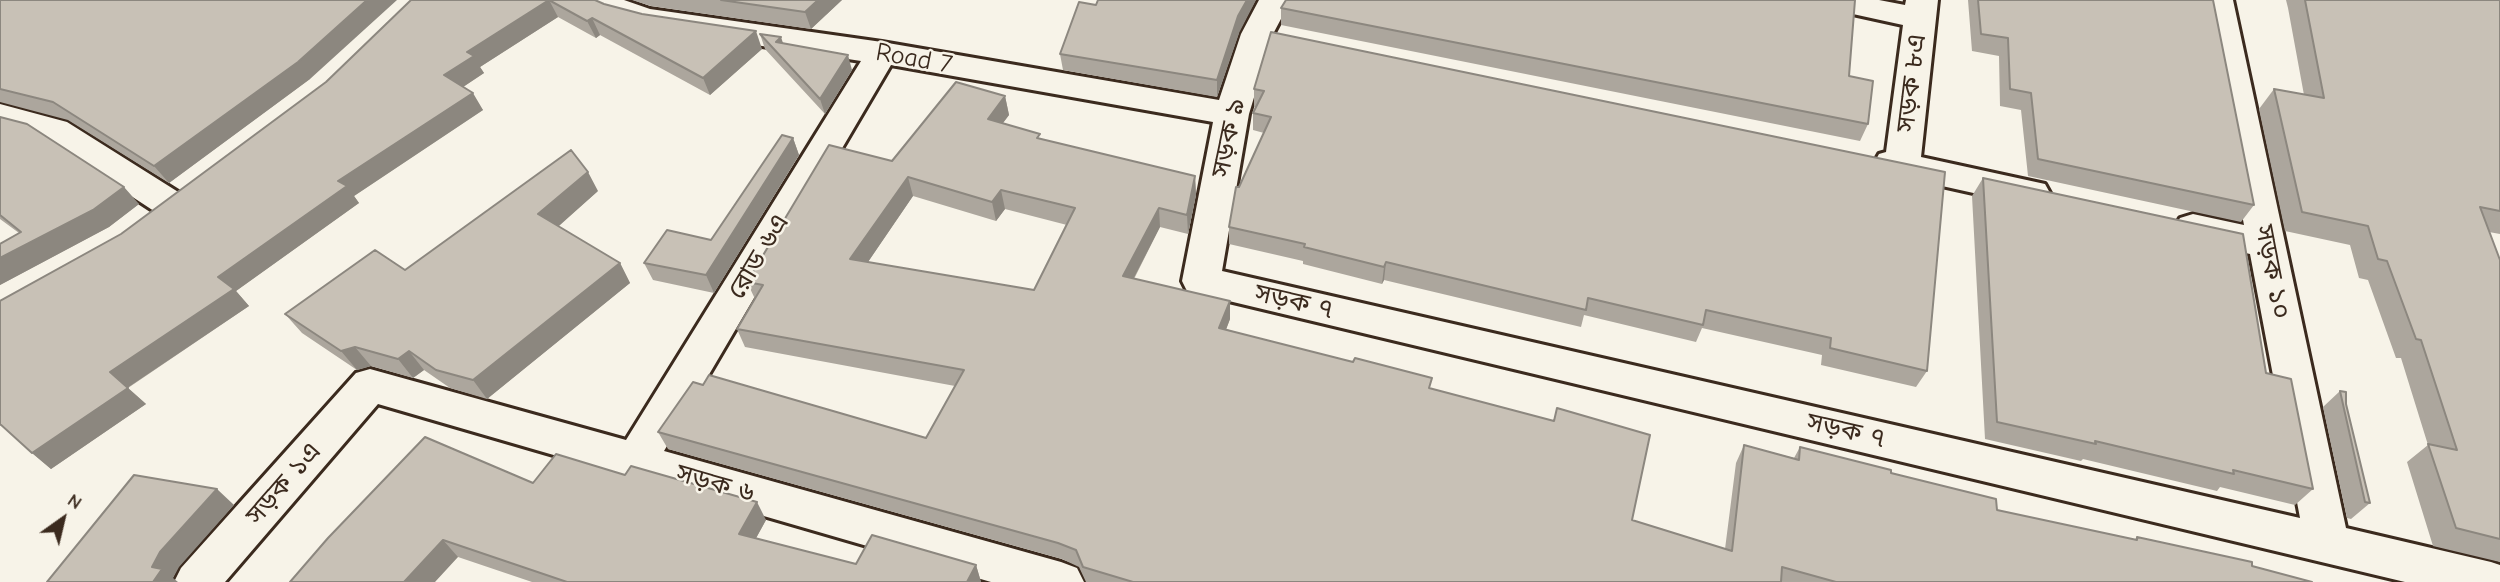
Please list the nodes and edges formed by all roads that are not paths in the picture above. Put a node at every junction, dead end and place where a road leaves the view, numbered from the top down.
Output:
1 (598, 0) edge
2 (1275, 0) edge
3 (1832, 0) edge
4 (2217, 0) edge
5 (1921, 9) edge
6 (882, 53) junction
7 (1232, 114) junction
8 (0, 116) edge
9 (1862, 157) edge
10 (1902, 165) junction
11 (2064, 200) edge
12 (2158, 220) edge
13 (141, 225) edge
14 (2266, 244) junction
15 (1202, 281) joint
16 (370, 385) joint
17 (636, 461) junction
18 (2327, 544) junction
19 (197, 582) edge
20 (1060, 582) edge
21 (2491, 582) edge

1 - 6 street, Road 7
2 - 7 street, সড়ক ৯
3 - 5 street
4 - 14 street, সড়ক ১০
5 - 10 street, সড়ক ৮এ
6 - 7 street, Road 7
6 - 17 street, রোড ৬এ
7 - 15 street, সড়ক ৯
8 - 13 street
9 - 10 street
10 - 11 street
12 - 14 street
14 - 18 street, সড়ক ১০
15 - 18 street, সড়ক ৭
16 - 17 street, সড়ক ৬
16 - 19 street, সড়ক ১এ
17 - 20 street, সড়ক ৬
18 - 21 street, সড়ক ৭

